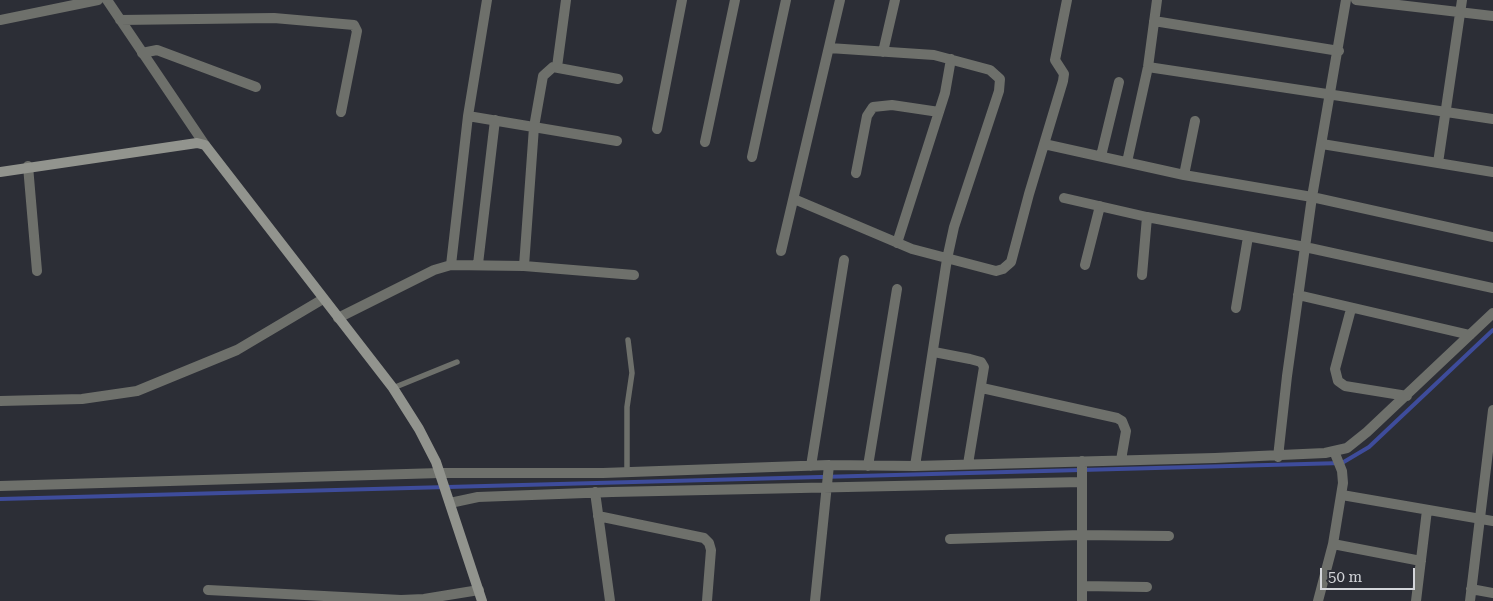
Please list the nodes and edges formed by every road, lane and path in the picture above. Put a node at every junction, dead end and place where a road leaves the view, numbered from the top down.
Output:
1 (98, 0) edge
2 (106, 0) edge
3 (487, 0) edge
4 (566, 0) edge
5 (682, 0) edge
6 (735, 0) edge
7 (786, 0) edge
8 (840, 0) edge
9 (895, 0) edge
10 (1066, 0) edge
11 (1156, 0) edge
12 (1346, 0) edge
13 (1356, 0) edge
14 (1462, 0) edge
15 (1461, 11) junction
16 (1493, 16) edge
17 (0, 20) edge
18 (120, 20) junction
19 (1154, 22) junction
20 (829, 48) junction
21 (1339, 51) junction
22 (884, 52) junction
23 (142, 53) junction
24 (951, 59) junction
25 (1148, 67) junction
26 (557, 68) junction
27 (618, 79) dead end
28 (1119, 82) dead end
29 (256, 87) dead end
30 (1331, 96) junction
31 (342, 112) dead end
32 (939, 112) junction
33 (1445, 112) junction
34 (468, 116) junction
35 (1493, 119) edge
36 (495, 120) junction
37 (1195, 121) dead end
38 (534, 127) junction
39 (657, 130) dead end
40 (617, 142) dead end
41 (705, 142) dead end
42 (1044, 144) junction
43 (1322, 144) junction
44 (205, 145) junction
45 (1101, 156) junction
46 (752, 157) dead end
47 (1127, 162) junction
48 (1438, 163) junction
49 (28, 166) junction
50 (0, 172) edge
51 (1493, 172) edge
52 (856, 173) dead end
53 (1184, 175) junction
54 (1312, 197) junction
55 (1064, 198) dead end
56 (794, 199) junction
57 (1100, 206) junction
58 (1147, 217) junction
59 (1493, 236) edge
60 (1248, 237) junction
61 (898, 243) junction
62 (1305, 247) junction
63 (781, 251) dead end
64 (947, 259) junction
65 (844, 260) dead end
66 (478, 264) junction
67 (451, 265) junction
68 (1085, 265) dead end
69 (524, 266) junction
70 (36, 271) dead end
71 (634, 275) dead end
72 (1142, 275) dead end
73 (1493, 288) edge
74 (897, 289) dead end
75 (1298, 296) junction
76 (323, 299) junction
77 (1236, 308) dead end
78 (1351, 309) junction
79 (1493, 313) edge
80 (338, 318) junction
81 (1470, 334) junction
82 (628, 340) dead end
83 (934, 352) junction
84 (457, 362) dead end
85 (393, 388) junction
86 (982, 388) junction
87 (1407, 396) junction
88 (0, 401) edge
89 (1493, 410) edge
90 (1335, 454) junction
91 (1278, 457) junction
92 (1121, 460) junction
93 (968, 464) junction
94 (811, 466) junction
95 (868, 466) junction
96 (915, 466) junction
97 (627, 472) junction
98 (1082, 472) junction
99 (828, 476) junction
100 (441, 478) junction
101 (0, 486) edge
102 (595, 492) junction
103 (1342, 495) junction
104 (449, 500) junction
105 (1427, 510) junction
106 (598, 516) junction
107 (1480, 519) junction
108 (1493, 521) edge
109 (1081, 535) junction
110 (1169, 536) dead end
111 (950, 539) dead end
112 (1333, 544) junction
113 (1421, 561) junction
114 (1082, 586) junction
115 (1147, 587) dead end
116 (1471, 589) junction
117 (208, 590) dead end
118 (479, 590) junction
119 (1493, 593) edge
120 (482, 601) edge
121 (610, 601) edge
122 (707, 601) edge
123 (815, 601) edge
124 (1082, 601) edge
125 (1318, 601) edge
126 (1416, 601) edge
127 (1470, 601) edge

1 - 17 street
2 - 18 street
3 - 34 street
4 - 26 street
5 - 39 street
6 - 41 street
7 - 46 street
8 - 20 street
9 - 22 street
10 - 42 street
11 - 19 street
12 - 21 street
13 - 15 street
14 - 15 street
15 - 16 street
15 - 33 street
18 - 23 street
18 - 31 street
19 - 21 street
19 - 25 street
20 - 22 street
20 - 56 street
21 - 30 street
22 - 24 street
23 - 29 street
23 - 44 street
24 - 32 street
24 - 64 street
25 - 30 street
25 - 47 street
26 - 27 street
26 - 38 street
28 - 45 street
30 - 33 street
30 - 43 street
32 - 52 street
32 - 61 street
33 - 35 street
33 - 48 street
34 - 36 street
34 - 67 street
36 - 38 street
36 - 66 street
37 - 53 street
38 - 40 street
38 - 69 street
42 - 45 street
42 - 64 street
43 - 48 street
43 - 54 street
44 - 49 street
44 - 76 street
45 - 47 street
47 - 53 street
48 - 51 street
49 - 50 street
49 - 70 street
53 - 54 street
54 - 59 street
54 - 62 street
55 - 57 street
56 - 61 street
56 - 63 street
57 - 58 street
57 - 68 street
58 - 60 street
58 - 72 street
60 - 62 street
60 - 77 street
61 - 64 street
62 - 73 street
62 - 75 street
64 - 83 street
65 - 94 street
66 - 67 street
66 - 69 street
67 - 80 street
69 - 71 street
74 - 95 street
75 - 78 street
75 - 91 street
76 - 80 street
76 - 88 street
78 - 81 street
78 - 87 street
79 - 81 street
80 - 85 street
81 - 87 street
82 - 97 lane
83 - 86 street
83 - 96 street
84 - 85 lane
85 - 100 street
86 - 92 street
86 - 93 street
87 - 90 street
89 - 107 street
90 - 91 street
90 - 103 street
91 - 92 street
92 - 98 street
93 - 96 street
93 - 98 street
94 - 97 street
94 - 99 street
95 - 96 street
95 - 99 street
97 - 100 street
98 - 99 street
98 - 109 street
99 - 102 street
99 - 123 street
100 - 101 street
100 - 104 street
102 - 104 street
102 - 106 street
103 - 105 street
103 - 112 street
104 - 118 street
105 - 107 street
105 - 113 street
106 - 121 street
106 - 122 street
107 - 108 street
107 - 116 street
109 - 110 street
109 - 111 street
109 - 114 street
112 - 113 street
112 - 125 street
113 - 126 street
114 - 115 street
114 - 124 street
116 - 119 street
116 - 127 street
117 - 118 street
118 - 120 street

